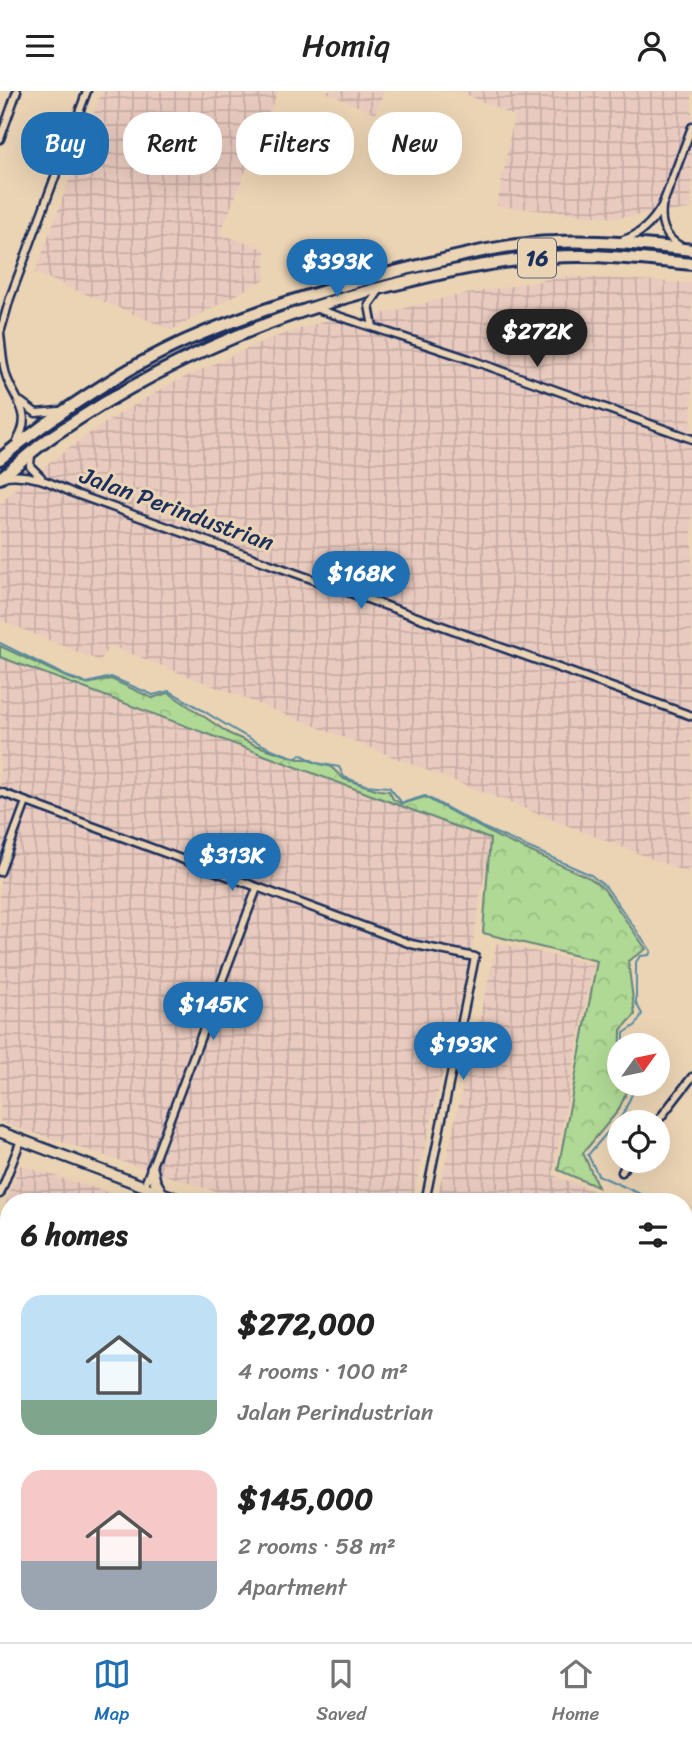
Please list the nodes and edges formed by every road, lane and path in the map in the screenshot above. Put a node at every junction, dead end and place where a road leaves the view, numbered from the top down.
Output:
1 (17, 91) edge
2 (87, 91) edge
3 (692, 127) edge
4 (0, 139) edge
5 (662, 206) junction
6 (614, 242) junction
7 (690, 250) edge
8 (692, 264) edge
9 (383, 286) junction
10 (304, 309) junction
11 (373, 327) junction
12 (0, 333) edge
13 (20, 401) junction
14 (72, 407) junction
15 (692, 439) edge
16 (12, 449) junction
17 (31, 454) junction
18 (0, 460) edge
19 (2, 477) edge
20 (42, 478) junction
21 (692, 716) edge
22 (0, 792) edge
23 (26, 802) junction
24 (0, 872) edge
25 (257, 888) junction
26 (692, 1076) edge
27 (666, 1110) edge
28 (0, 1132) edge
29 (21, 1140) junction
30 (152, 1168) junction
31 (144, 1187) junction
32 (0, 1193) edge
33 (162, 1193) joint
34 (427, 1193) edge

1 - 4 street
2 - 12 street
3 - 5 street
5 - 6 street
5 - 7 street
6 - 7 highway, 16
6 - 14 highway, 16
8 - 9 highway, 16
9 - 10 highway, 16
9 - 11 street
10 - 11 street
10 - 17 highway, 16
11 - 15 street
12 - 13 street
13 - 14 street
13 - 16 street
14 - 16 highway, 16
16 - 18 highway, 16
17 - 19 highway, 16
17 - 20 street
19 - 20 street, Jalan Perindustrian
20 - 21 street, Jalan Perindustrian
22 - 23 street
23 - 24 street
23 - 25 street
25 - 30 street
25 - 34 street
26 - 27 street
28 - 29 main road
29 - 31 main road
29 - 32 street
30 - 31 street
30 - 33 main road
31 - 33 main road

